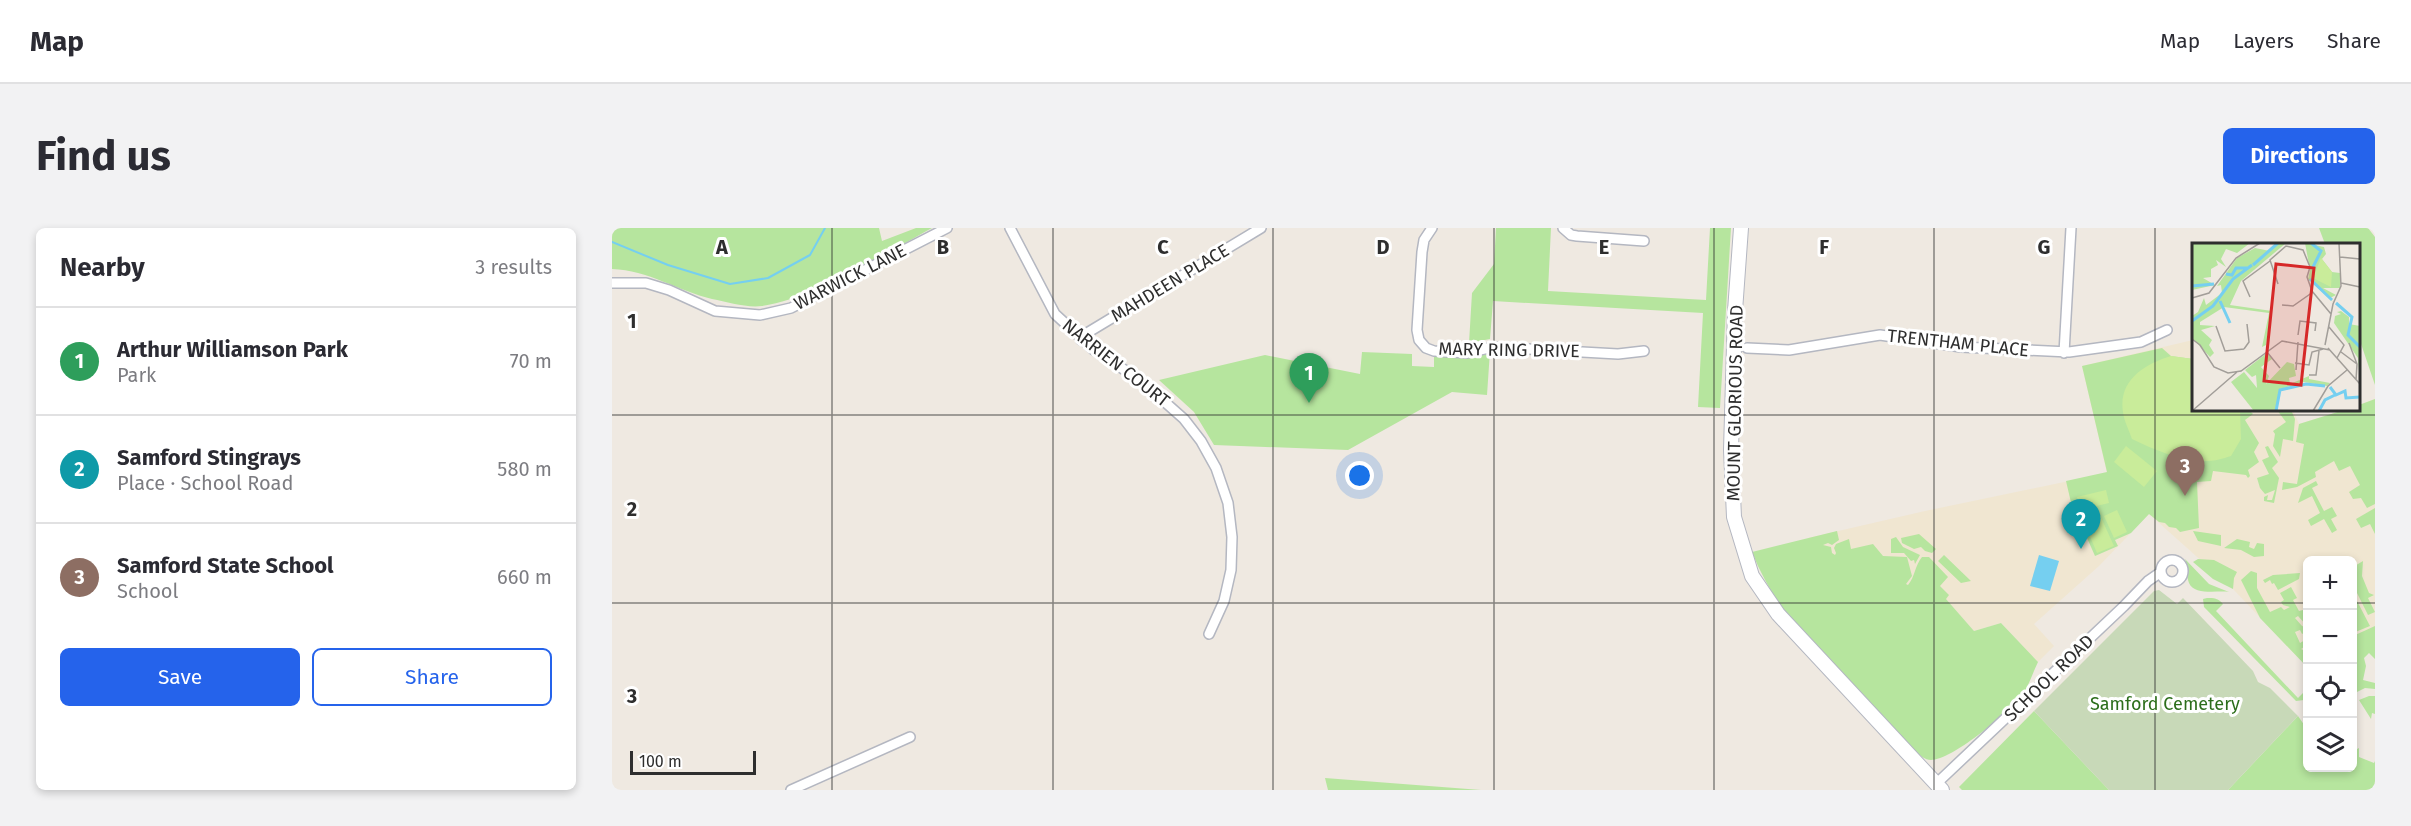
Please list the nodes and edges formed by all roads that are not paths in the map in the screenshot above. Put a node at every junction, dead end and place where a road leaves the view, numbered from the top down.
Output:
1 (947, 228) edge
2 (1010, 228) edge
3 (1261, 228) edge
4 (1432, 228) edge
5 (1563, 228) edge
6 (1741, 228) edge
7 (2071, 228) edge
8 (1644, 241) dead end
9 (612, 283) edge
10 (2167, 330) dead end
11 (1082, 340) junction
12 (1747, 348) dead end
13 (1644, 351) dead end
14 (2064, 352) junction
15 (2161, 572) dead end
16 (1209, 634) dead end
17 (909, 737) dead end
18 (1939, 787) edge
19 (790, 790) edge

1 - 9 street, WARWICK LANE
2 - 11 street, NARRIEN COURT
3 - 11 street, MAHDEEN PLACE
4 - 13 street, MARY RING DRIVE
5 - 8 street
6 - 18 main road, MOUNT GLORIOUS ROAD
7 - 14 street
10 - 14 street, TRENTHAM PLACE
11 - 16 street, NARRIEN COURT
12 - 14 street, TRENTHAM PLACE
15 - 18 street, SCHOOL ROAD
17 - 19 street

